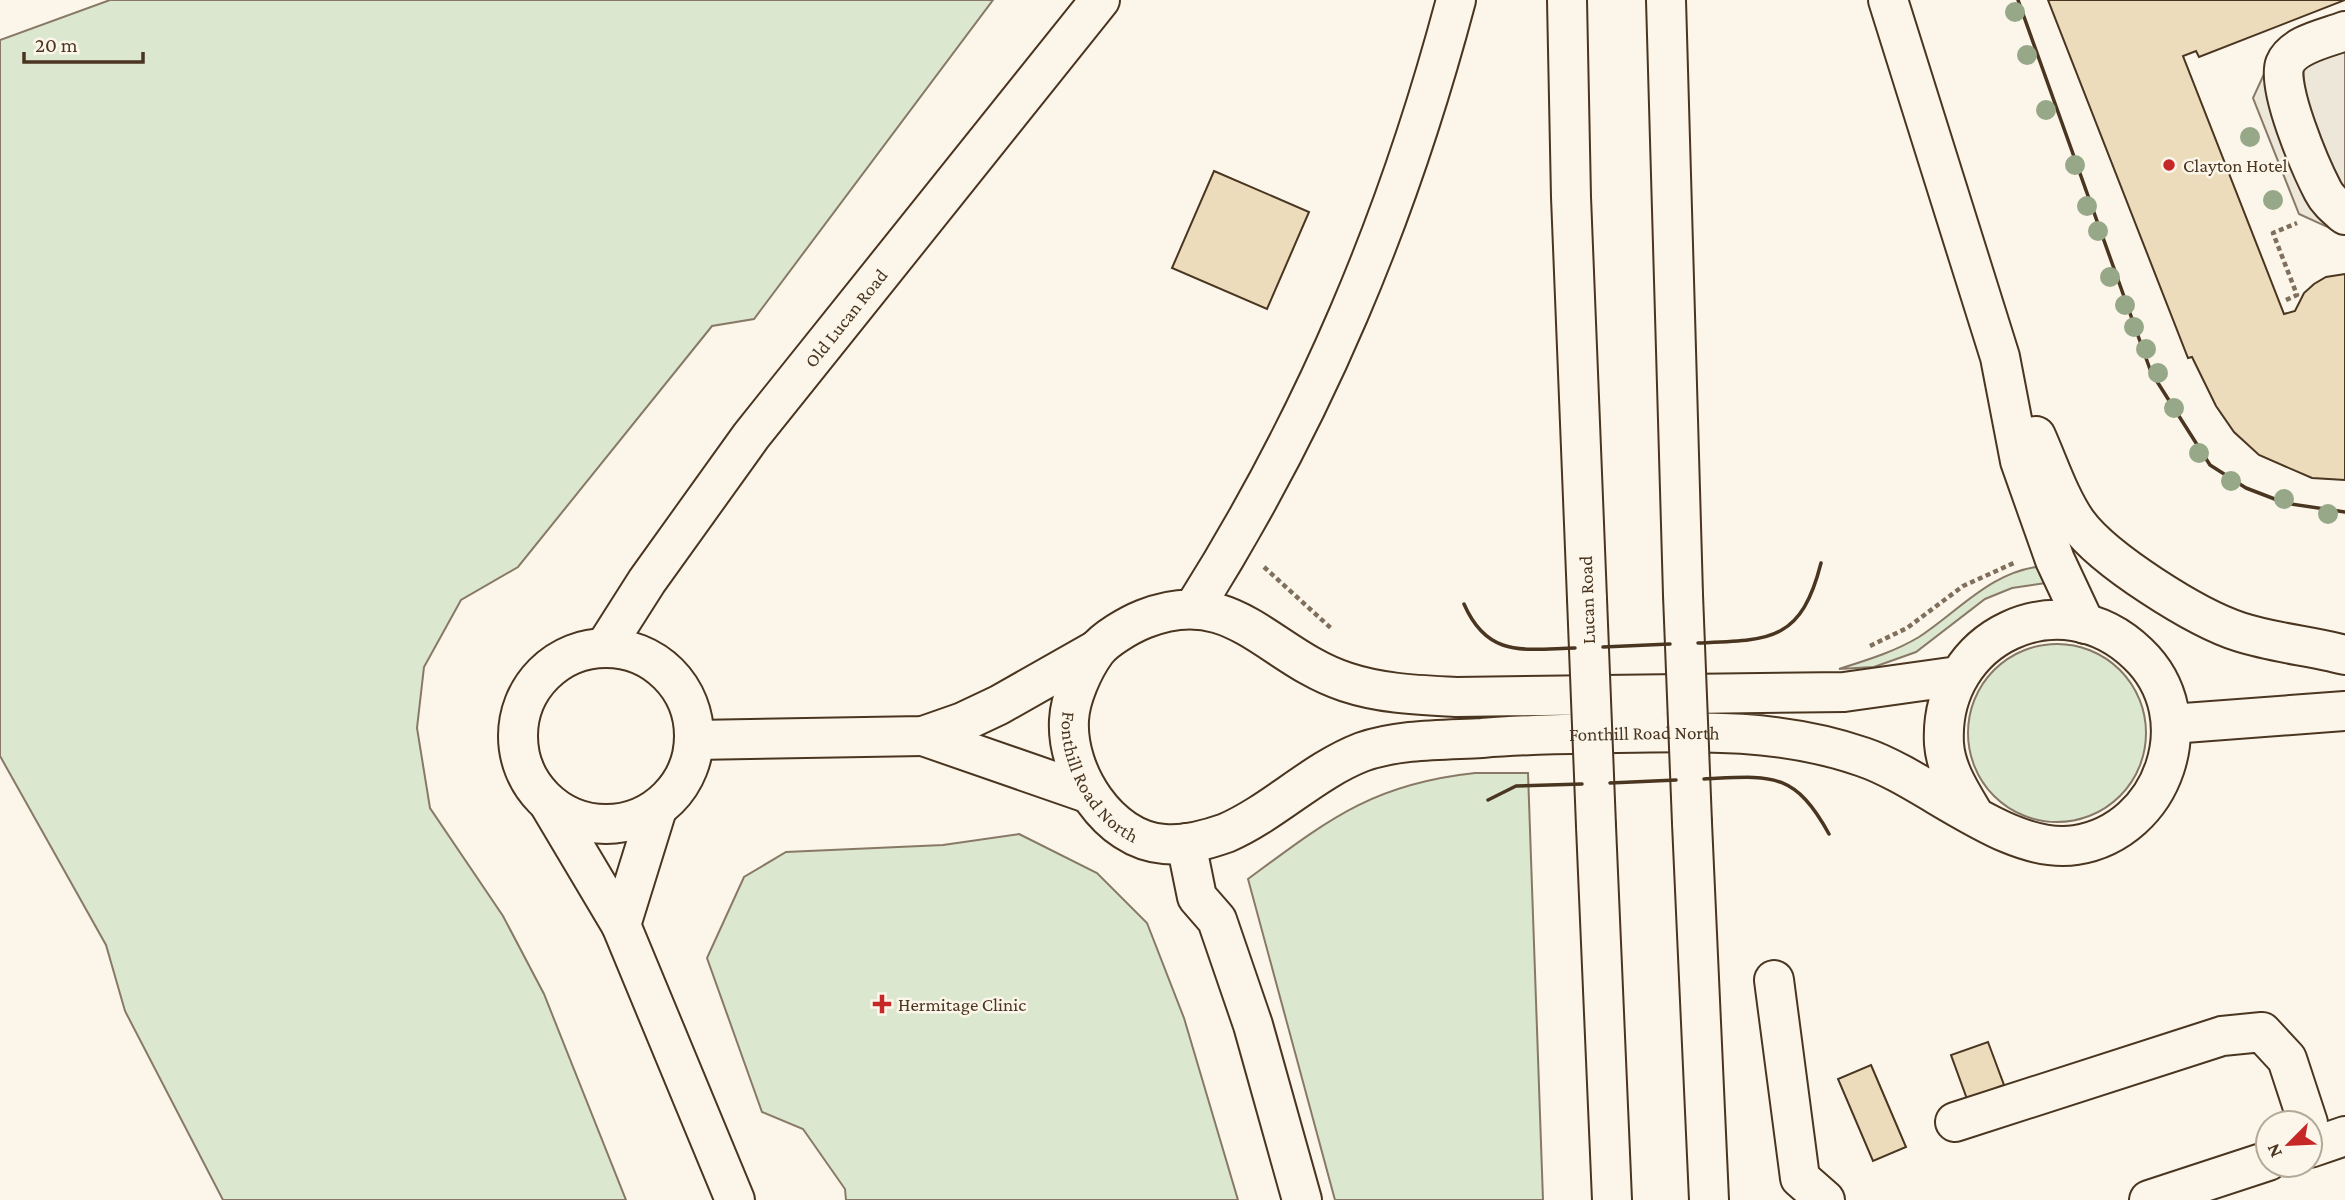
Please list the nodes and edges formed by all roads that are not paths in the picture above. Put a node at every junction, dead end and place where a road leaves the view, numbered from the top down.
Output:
1 (1100, 0) edge
2 (1456, 0) edge
3 (1567, 0) edge
4 (1666, 0) edge
5 (1888, 0) edge
6 (2345, 31) edge
7 (2345, 215) edge
8 (2000, 357) junction
9 (1194, 607) junction
10 (2085, 624) junction
11 (606, 647) junction
12 (1096, 650) junction
13 (2345, 654) edge
14 (1958, 676) junction
15 (2345, 711) edge
16 (2171, 724) junction
17 (923, 736) junction
18 (695, 740) junction
19 (1090, 794) junction
20 (550, 804) junction
21 (657, 809) junction
22 (1973, 813) junction
23 (1186, 843) junction
24 (621, 925) junction
25 (1774, 980) dead end
26 (2307, 1109) edge
27 (1955, 1122) dead end
28 (2254, 1166) edge
29 (735, 1200) edge
30 (1302, 1200) edge
31 (1612, 1200) edge
32 (1709, 1200) edge
33 (1825, 1200) edge
34 (2149, 1200) edge

1 - 11 main road, Old Lucan Road
2 - 9 main road
3 - 31 main road, Lucan Road, bridge
4 - 32 main road, bridge
5 - 8 main road
6 - 7 main road
8 - 10 main road
8 - 13 main road
9 - 12 main road, Fonthill Road North
9 - 14 main road, Fonthill Road North
10 - 14 main road, Fonthill Road North
10 - 16 main road, Fonthill Road North
11 - 18 main road
11 - 20 main road
12 - 17 main road
12 - 19 main road, Fonthill Road North
14 - 22 main road, Fonthill Road North
15 - 16 main road
16 - 22 main road, Fonthill Road North
17 - 18 main road
17 - 19 main road
18 - 21 main road
19 - 23 main road, Fonthill Road North
20 - 21 main road
20 - 24 main road
21 - 24 main road
22 - 23 main road, Fonthill Road North
23 - 30 main road
24 - 29 main road
25 - 33 main road
26 - 27 main road
28 - 34 main road

